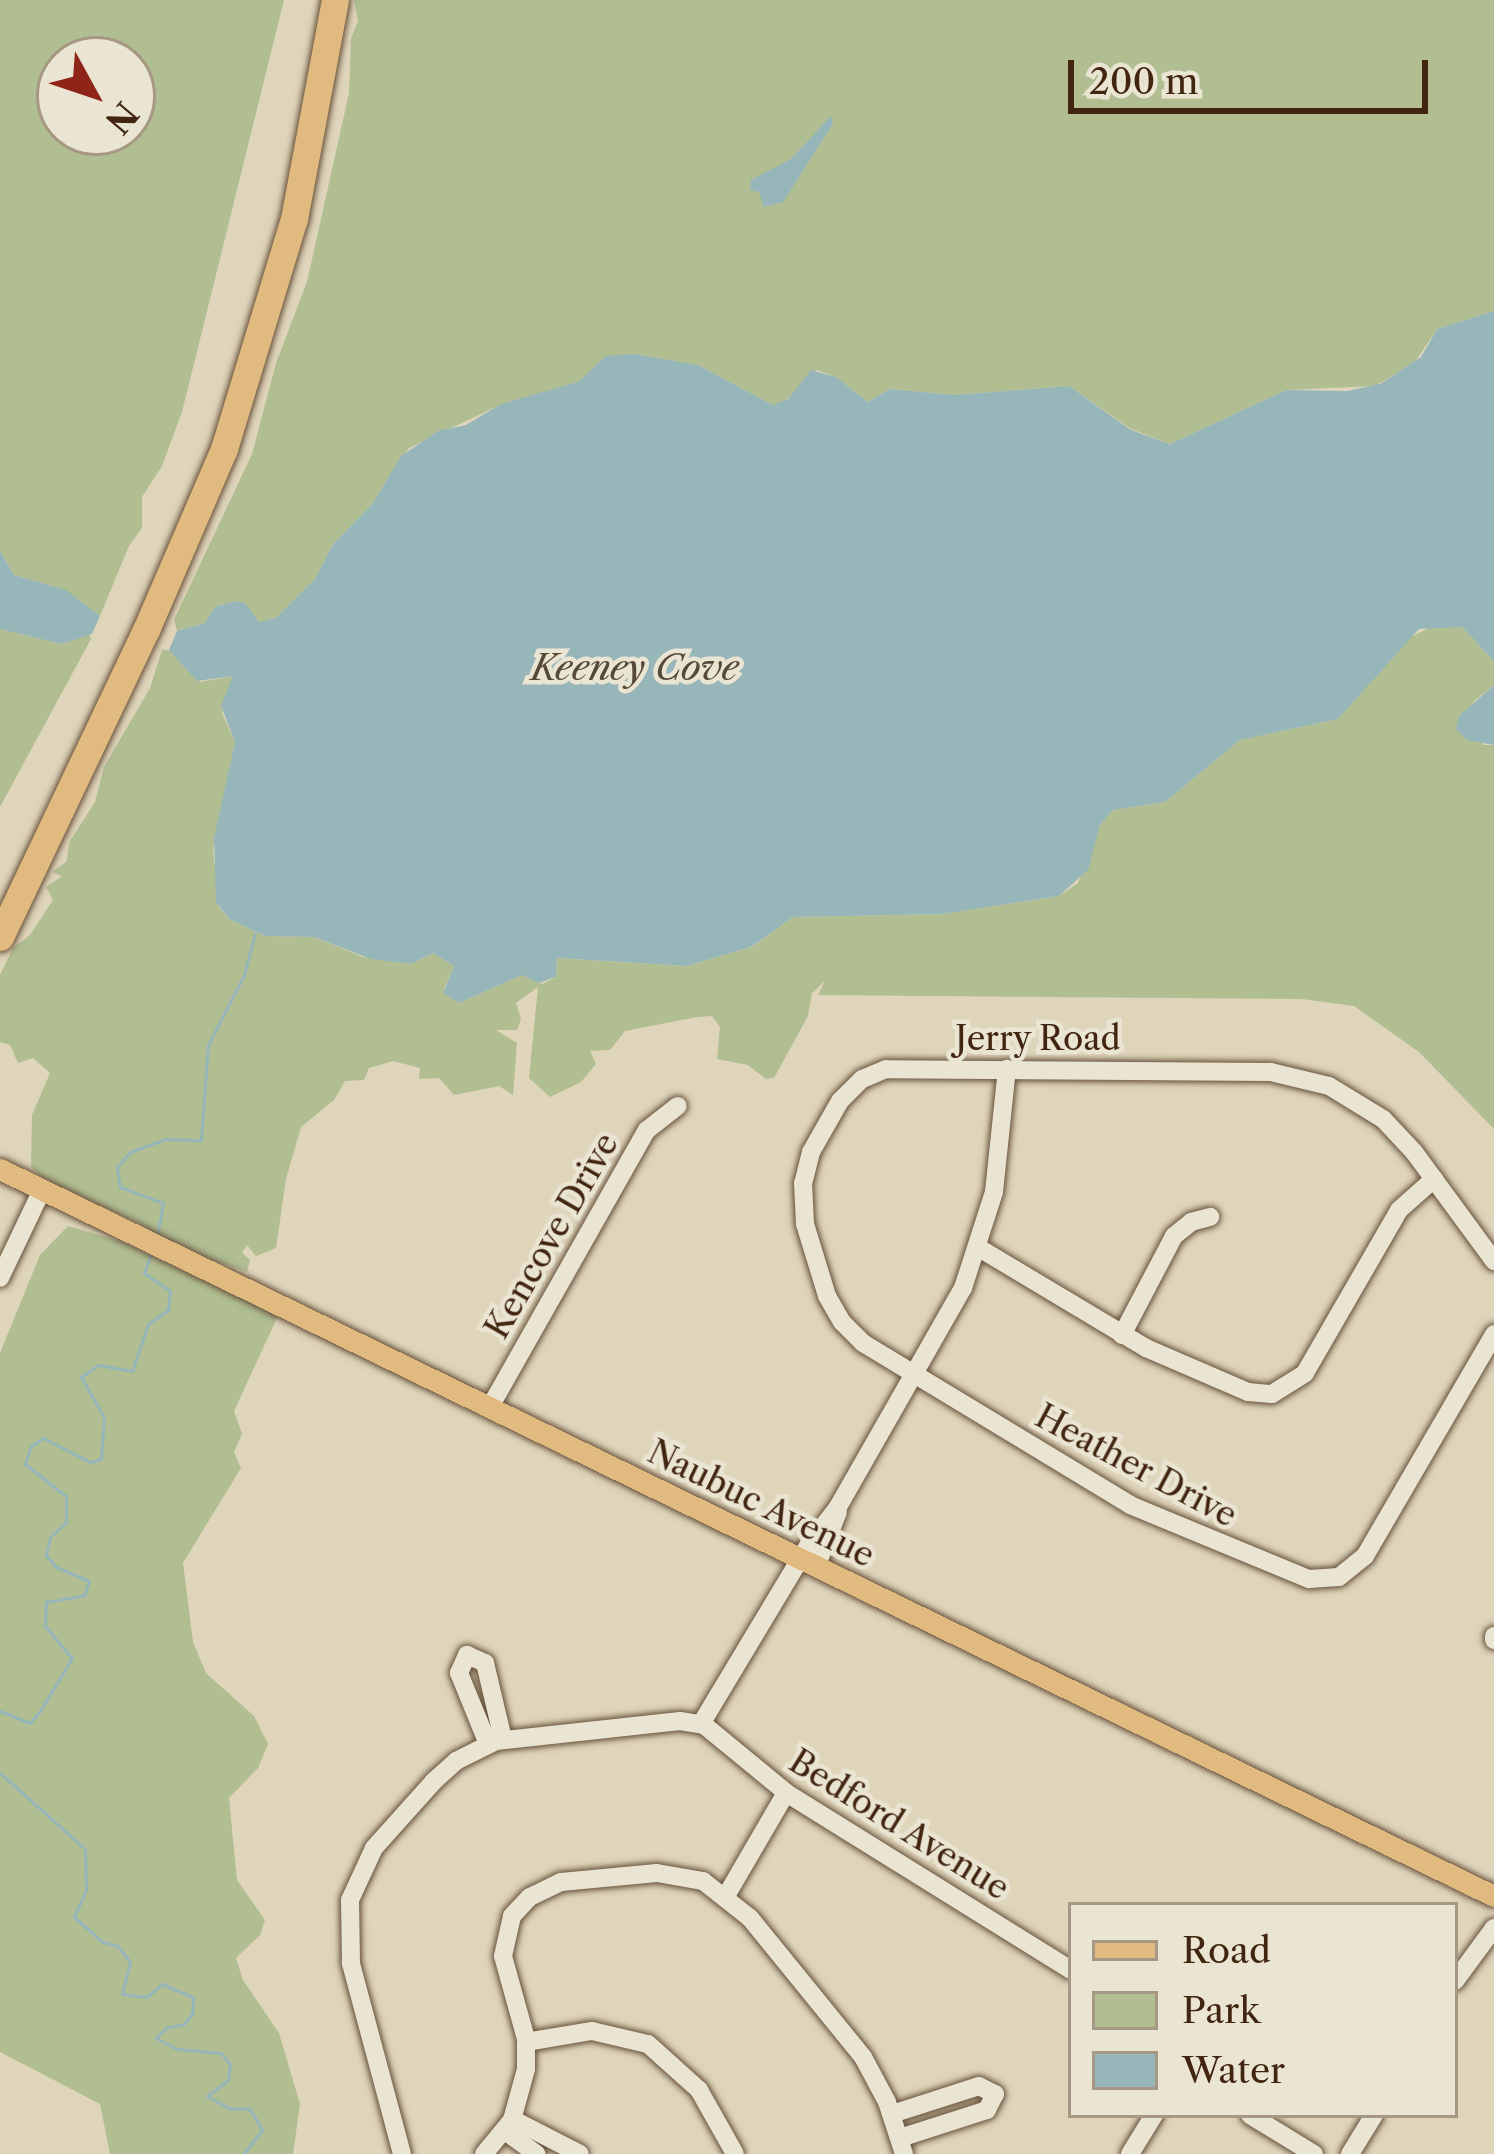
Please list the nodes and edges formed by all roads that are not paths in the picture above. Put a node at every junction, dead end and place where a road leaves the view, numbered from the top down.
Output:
1 (316, 0) edge
2 (335, 0) edge
3 (0, 894) edge
4 (0, 937) edge
5 (1007, 1069) junction
6 (678, 1106) dead end
7 (0, 1169) edge
8 (1434, 1179) junction
9 (42, 1190) junction
10 (1210, 1217) dead end
11 (979, 1248) junction
12 (1494, 1261) edge
13 (0, 1278) edge
14 (1494, 1334) edge
15 (1122, 1335) junction
16 (914, 1375) junction
17 (490, 1407) junction
18 (808, 1563) junction
19 (700, 1724) junction
20 (786, 1793) junction
21 (726, 1896) junction
22 (1494, 1896) edge
23 (1494, 1928) edge
24 (1068, 1968) edge
25 (1458, 1977) edge
26 (526, 2042) junction
27 (892, 2114) junction
28 (1152, 2118) edge
29 (1255, 2118) edge
30 (1372, 2118) edge
31 (509, 2125) junction
32 (902, 2146) edge
33 (402, 2154) edge
34 (484, 2154) edge
35 (537, 2154) edge
36 (580, 2154) edge
37 (735, 2154) edge
38 (1130, 2154) edge
39 (1314, 2154) edge
40 (1350, 2154) edge

1 - 3 highway
2 - 4 highway
5 - 8 street, Jerry Road
5 - 11 street
5 - 16 street, Jerry Road
6 - 17 street, Kencove Drive
7 - 9 main road, Naubuc Avenue
8 - 12 street, Jerry Road
8 - 15 street
9 - 13 street
9 - 17 main road, Naubuc Avenue
10 - 15 street
11 - 15 street
11 - 16 street
14 - 16 street, Heather Drive
16 - 18 street
17 - 18 main road, Naubuc Avenue
18 - 19 street
18 - 22 main road, Naubuc Avenue
19 - 20 street, Bedford Avenue
19 - 33 street
20 - 21 street
20 - 24 street, Bedford Avenue
21 - 26 street
21 - 27 street
23 - 25 street
26 - 31 street
26 - 37 street
27 - 32 street
27 - 32 street
28 - 38 street
29 - 39 street
30 - 40 street
31 - 34 street
31 - 35 street
31 - 36 street

